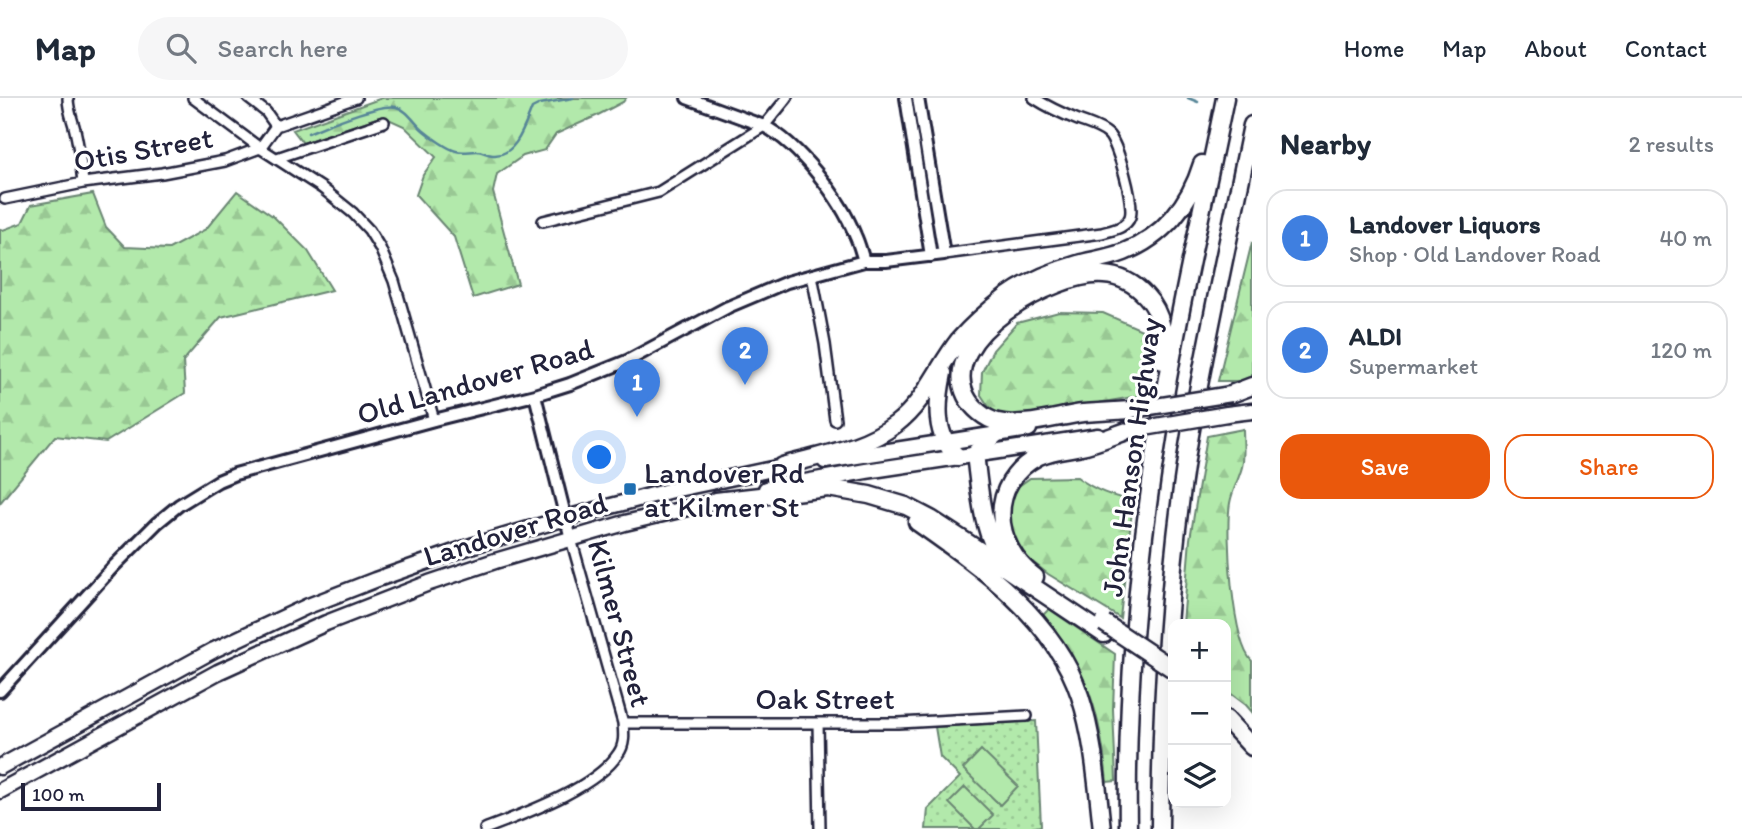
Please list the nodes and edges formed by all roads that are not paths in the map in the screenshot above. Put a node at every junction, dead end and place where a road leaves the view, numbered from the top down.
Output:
1 (68, 98) edge
2 (193, 98) edge
3 (248, 98) edge
4 (356, 98) edge
5 (687, 98) edge
6 (788, 98) edge
7 (906, 98) edge
8 (918, 98) edge
9 (1034, 98) edge
10 (1223, 98) edge
11 (384, 122) dead end
12 (764, 125) junction
13 (1252, 125) edge
14 (276, 126) junction
15 (260, 148) junction
16 (278, 158) junction
17 (1252, 179) edge
18 (83, 184) junction
19 (5, 199) dead end
20 (543, 221) dead end
21 (944, 254) junction
22 (930, 256) junction
23 (864, 261) junction
24 (812, 275) junction
25 (1205, 354) junction
26 (946, 361) junction
27 (1252, 388) edge
28 (1231, 394) joint
29 (536, 395) junction
30 (1130, 410) junction
31 (1252, 411) edge
32 (434, 420) junction
33 (835, 420) dead end
34 (1127, 431) junction
35 (996, 434) junction
36 (1158, 438) junction
37 (945, 442) junction
38 (975, 454) junction
39 (958, 457) junction
40 (782, 466) junction
41 (880, 498) junction
42 (716, 501) junction
43 (566, 518) junction
44 (571, 539) junction
45 (1008, 569) junction
46 (1104, 629) junction
47 (1168, 666) edge
48 (1168, 677) edge
49 (0, 691) edge
50 (1231, 711) edge
51 (1027, 716) dead end
52 (623, 723) junction
53 (818, 723) junction
54 (1231, 724) edge
55 (1252, 731) edge
56 (1252, 747) edge
57 (0, 767) edge
58 (0, 791) edge
59 (485, 829) edge
60 (820, 829) edge
61 (1102, 829) edge
62 (1128, 829) edge
63 (1160, 829) edge

1 - 18 street
2 - 15 street
3 - 14 street
4 - 14 street
5 - 12 street
6 - 12 street
7 - 22 street
8 - 21 street
9 - 21 street, Old Landover Road
10 - 26 highway
10 - 36 highway, John Hanson Highway
11 - 16 street
12 - 20 street
12 - 23 street
13 - 25 highway, John Hanson Highway
14 - 15 street
15 - 16 street
15 - 18 street, Otis Street
16 - 32 street
17 - 25 highway
18 - 19 street, Otis Street
21 - 22 street, Old Landover Road
22 - 23 street, Old Landover Road
23 - 24 street, Old Landover Road
24 - 29 street, Old Landover Road
24 - 33 street
25 - 63 highway, John Hanson Highway
26 - 37 highway
26 - 40 highway
27 - 28 highway
28 - 30 main road, Landover Road, bridge
29 - 32 street, Old Landover Road
29 - 43 street, Kilmer Street
30 - 35 main road, Landover Road
30 - 36 highway
31 - 34 main road, Landover Road, bridge
32 - 49 street, Old Landover Road
34 - 38 main road, Landover Road
34 - 46 highway
35 - 37 main road, Landover Road
35 - 38 highway
36 - 62 highway, John Hanson Highway
37 - 39 highway
37 - 40 main road, Landover Road
38 - 39 main road, Landover Road
38 - 45 highway
39 - 42 main road, Landover Road
40 - 43 main road, Landover Road
41 - 42 highway
41 - 45 highway
41 - 61 highway
42 - 44 main road, Landover Road
43 - 44 street, Kilmer Street
43 - 57 main road, Landover Road
44 - 52 street, Kilmer Street
44 - 58 main road, Landover Road
45 - 46 highway
46 - 47 highway, bridge
46 - 48 highway
50 - 55 highway
51 - 53 street, Oak Street
52 - 53 street, Oak Street
52 - 59 street, Kilmer Street
53 - 60 street
54 - 56 highway

